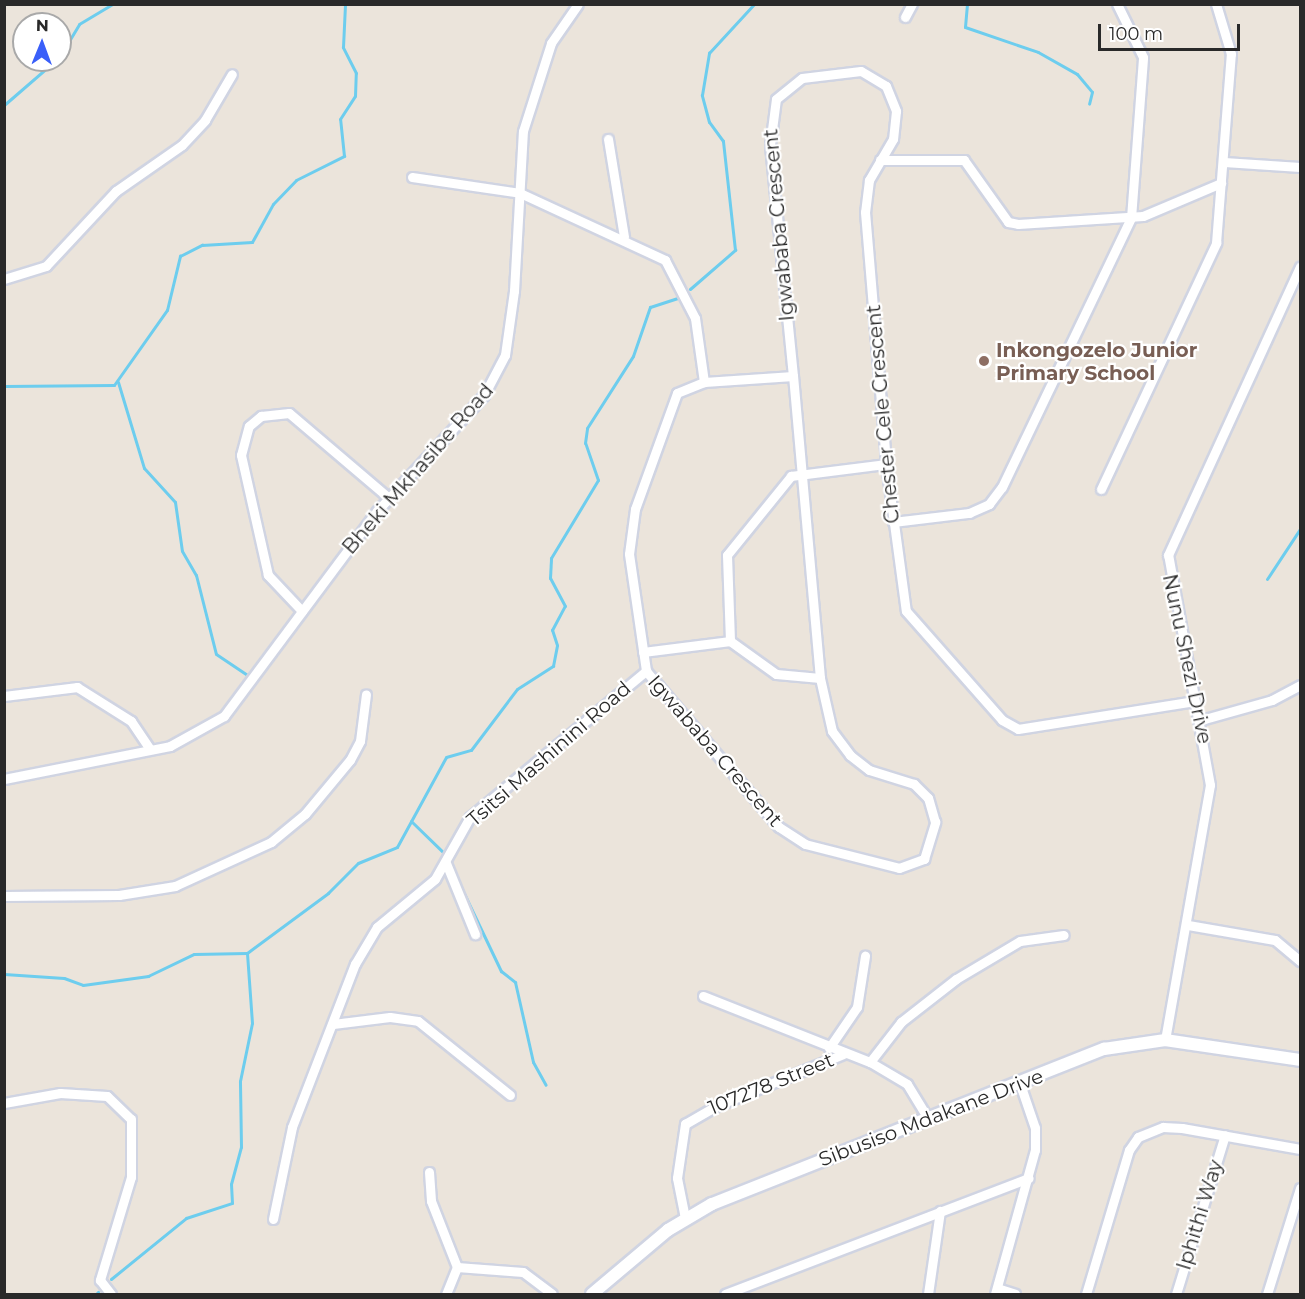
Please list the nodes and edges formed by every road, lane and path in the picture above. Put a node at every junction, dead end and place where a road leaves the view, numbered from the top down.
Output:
1 (578, 4) edge
2 (912, 4) edge
3 (1117, 4) edge
4 (1216, 4) edge
5 (905, 17) dead end
6 (232, 74) dead end
7 (608, 139) dead end
8 (880, 160) junction
9 (1224, 162) junction
10 (1300, 167) edge
11 (412, 177) dead end
12 (1221, 183) junction
13 (520, 193) junction
14 (1131, 218) junction
15 (624, 237) junction
16 (1300, 267) edge
17 (4, 279) edge
18 (793, 376) junction
19 (704, 382) junction
20 (886, 464) junction
21 (801, 471) junction
22 (1101, 489) dead end
23 (388, 498) junction
24 (893, 522) junction
25 (302, 611) junction
26 (730, 641) junction
27 (643, 652) junction
28 (646, 671) junction
29 (820, 678) junction
30 (1300, 685) edge
31 (366, 694) dead end
32 (4, 696) edge
33 (1195, 701) junction
34 (1201, 720) junction
35 (150, 749) junction
36 (4, 779) edge
37 (446, 863) junction
38 (4, 896) edge
39 (1188, 925) junction
40 (476, 934) dead end
41 (1064, 935) dead end
42 (865, 956) dead end
43 (1300, 961) edge
44 (703, 996) dead end
45 (333, 1024) junction
46 (1165, 1040) junction
47 (829, 1048) junction
48 (843, 1054) junction
49 (1300, 1060) edge
50 (870, 1062) junction
51 (1020, 1083) junction
52 (510, 1095) dead end
53 (4, 1103) edge
54 (928, 1120) junction
55 (1225, 1136) junction
56 (1300, 1149) edge
57 (429, 1172) dead end
58 (1029, 1178) junction
59 (1300, 1188) edge
60 (940, 1211) junction
61 (685, 1218) junction
62 (273, 1219) dead end
63 (457, 1267) junction
64 (996, 1291) edge
65 (111, 1294) edge
66 (447, 1294) edge
67 (552, 1294) edge
68 (592, 1294) edge
69 (725, 1294) edge
70 (928, 1294) edge
71 (1015, 1294) edge
72 (1086, 1294) edge
73 (1176, 1294) edge
74 (1267, 1294) edge

1 - 13 street, Bheki Mkhasibe Road
2 - 5 street
3 - 14 street
4 - 9 street
6 - 17 street
7 - 15 street
8 - 14 street
8 - 18 street, Igwababa Crescent
8 - 20 street, Chester Cele Crescent
9 - 10 street
9 - 12 street
11 - 13 street
12 - 14 street
12 - 22 street
13 - 15 street
13 - 23 street, Bheki Mkhasibe Road
14 - 24 street
15 - 19 street
16 - 33 street, Nunu Shezi Drive
18 - 19 street, Igwababa Crescent
18 - 21 street, Igwababa Crescent
19 - 27 street, Igwababa Crescent
20 - 21 street
20 - 24 street, Chester Cele Crescent
21 - 26 street
21 - 29 street, Igwababa Crescent
23 - 25 street, Bheki Mkhasibe Road
23 - 25 street
24 - 33 street, Chester Cele Crescent
25 - 35 street, Bheki Mkhasibe Road
26 - 27 street
26 - 29 street
27 - 28 street, Igwababa Crescent
28 - 29 street, Igwababa Crescent
28 - 37 street, Tsitsi Mashinini Road
30 - 34 street
31 - 38 street
32 - 35 street
33 - 34 street, Nunu Shezi Drive
34 - 39 street, Nunu Shezi Drive
35 - 36 street, Bheki Mkhasibe Road
37 - 40 street
37 - 45 street, Tsitsi Mashinini Road
39 - 43 street
39 - 46 street, Nunu Shezi Drive
41 - 50 street
42 - 47 street
44 - 47 street
45 - 52 street
45 - 62 street, Tsitsi Mashinini Road
46 - 49 street, Sibusiso Mdakane Drive
46 - 51 street, Sibusiso Mdakane Drive
47 - 48 street
48 - 50 street, 107278 Street
48 - 61 street, 107278 Street
50 - 54 street, 107278 Street
51 - 54 street, Sibusiso Mdakane Drive
51 - 58 street
53 - 65 street
54 - 61 street, Sibusiso Mdakane Drive
55 - 56 street
55 - 72 street
55 - 73 street, Iphithi Way
57 - 63 street
58 - 60 street
58 - 64 street
59 - 74 street
60 - 69 street
60 - 70 street
61 - 68 street, Sibusiso Mdakane Drive
63 - 66 street
63 - 67 street
64 - 71 street

